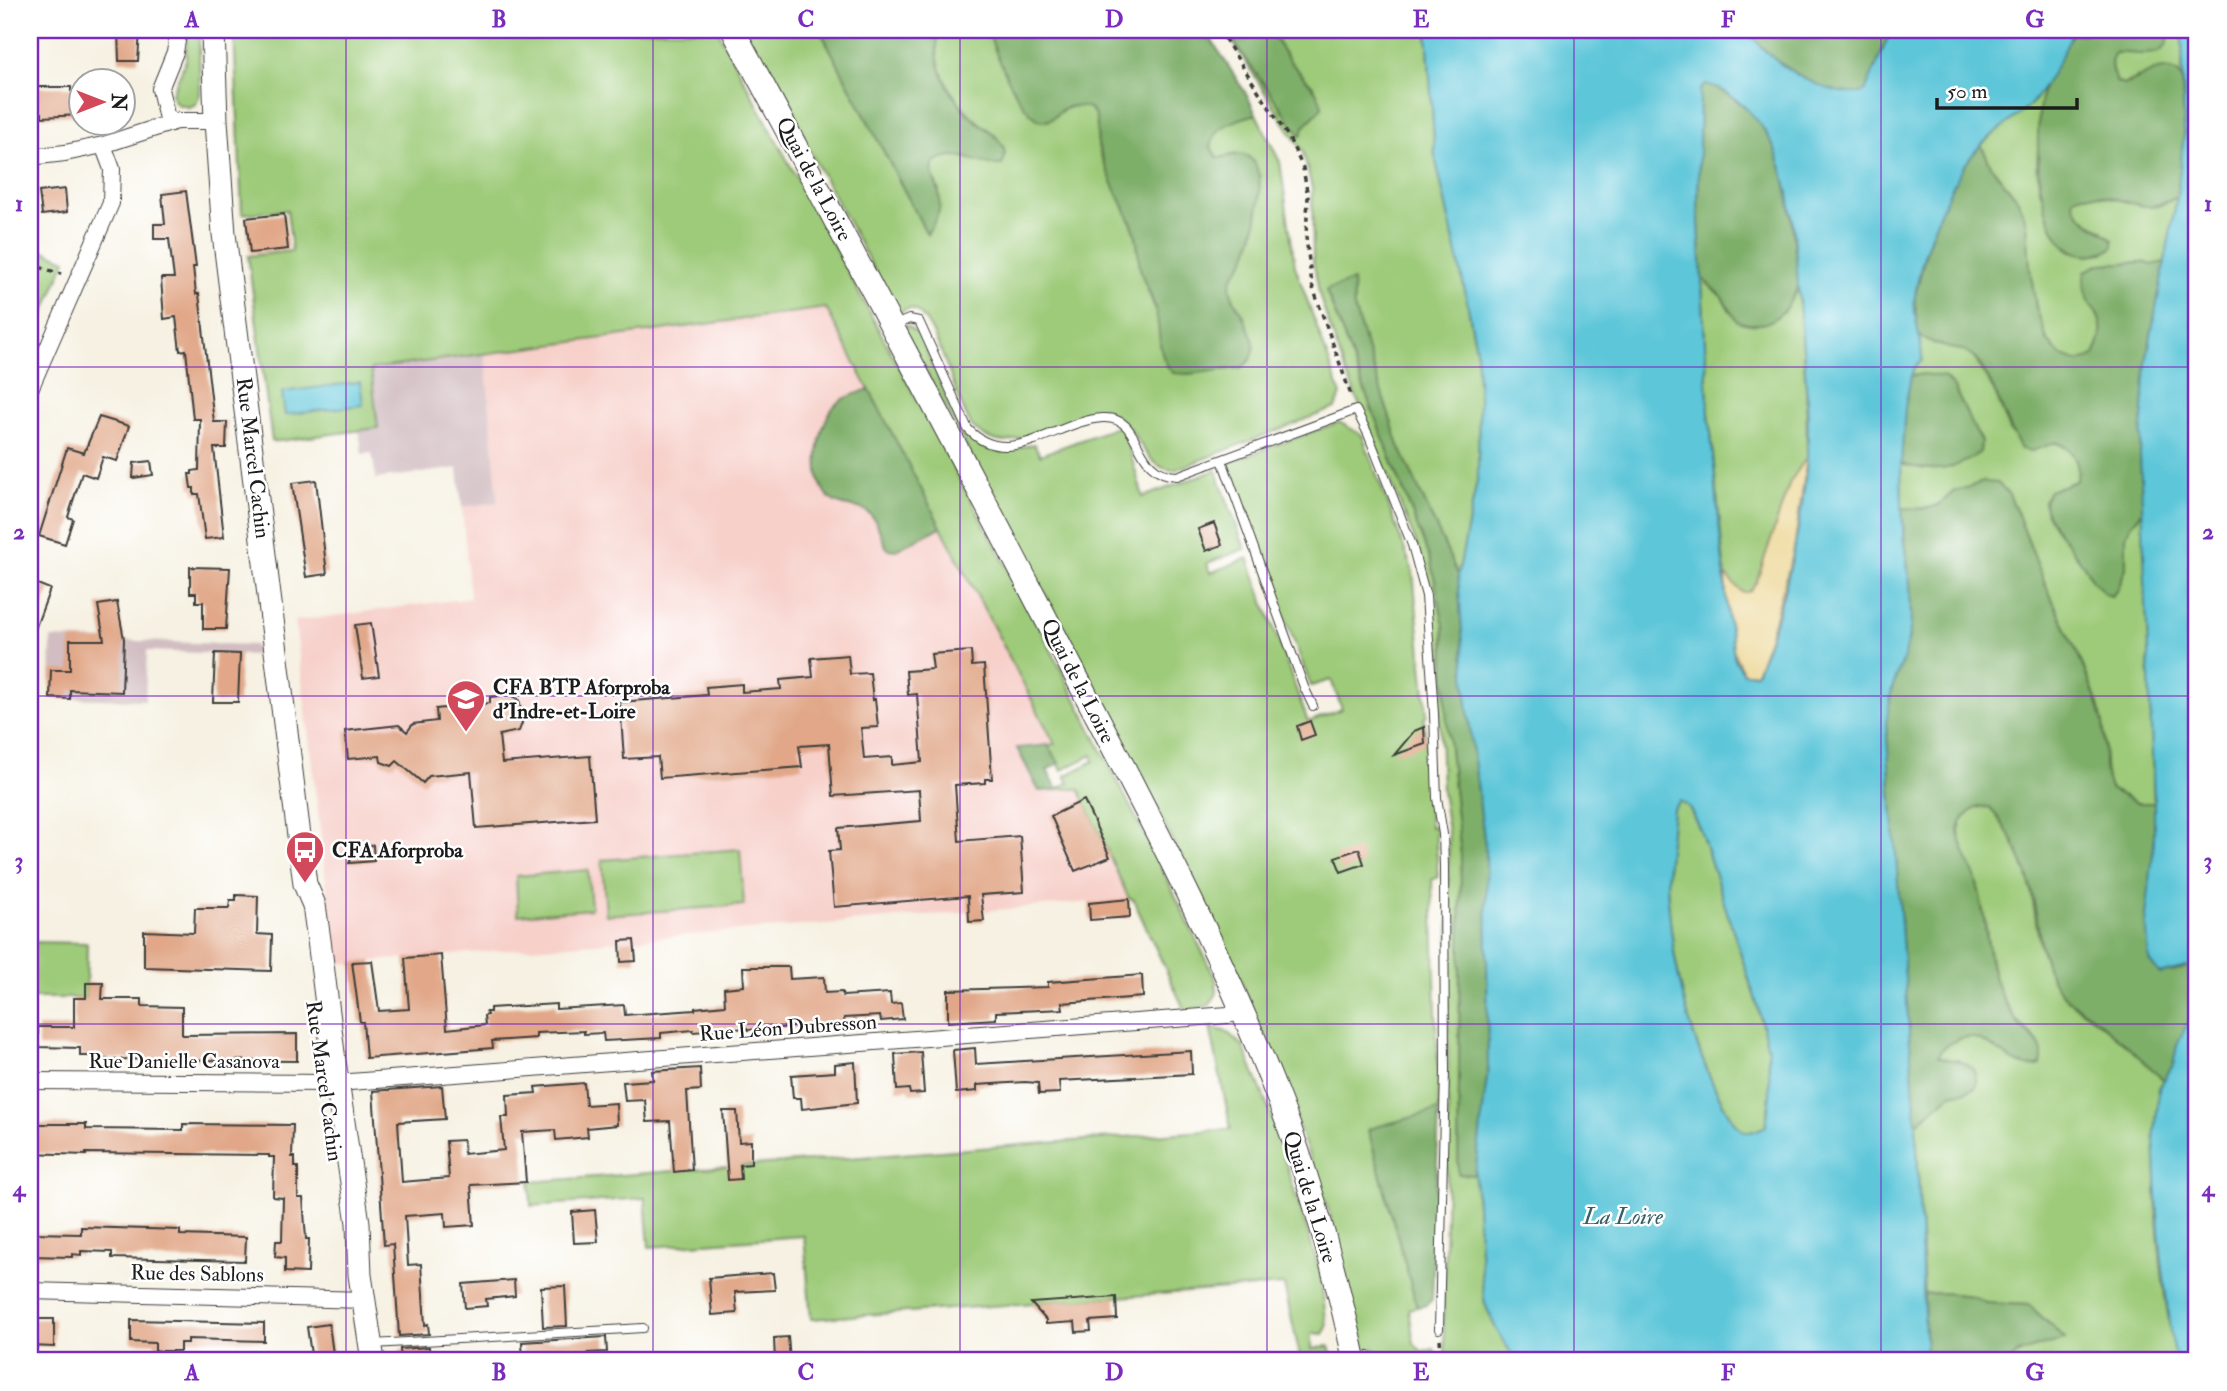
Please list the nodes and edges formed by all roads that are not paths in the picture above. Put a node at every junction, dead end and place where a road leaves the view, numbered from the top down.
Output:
1 (179, 30) edge
2 (214, 30) edge
3 (733, 30) edge
4 (216, 121) junction
5 (168, 123) junction
6 (103, 145) junction
7 (30, 157) edge
8 (893, 326) junction
9 (30, 389) edge
10 (1222, 460) junction
11 (1313, 706) dead end
12 (1241, 1011) junction
13 (30, 1081) edge
14 (330, 1083) junction
15 (30, 1291) edge
16 (364, 1300) junction
17 (643, 1328) dead end
18 (1439, 1329) road end
19 (372, 1353) edge
20 (1362, 1360) edge

1 - 5 street
2 - 4 main road, Rue Marcel Cachin
3 - 8 main road, Quai de la Loire
4 - 5 street
4 - 14 main road, Rue Marcel Cachin
5 - 6 street
6 - 7 street
6 - 9 street
8 - 10 lane
8 - 12 main road, Quai de la Loire
10 - 11 lane
10 - 18 lane
12 - 14 street, Rue Léon Dubresson
12 - 20 main road, Quai de la Loire
13 - 14 street, Rue Danielle Casanova
14 - 16 main road, Rue Marcel Cachin
15 - 16 street, Rue des Sablons
16 - 19 main road, Rue Marcel Cachin
17 - 19 lane

